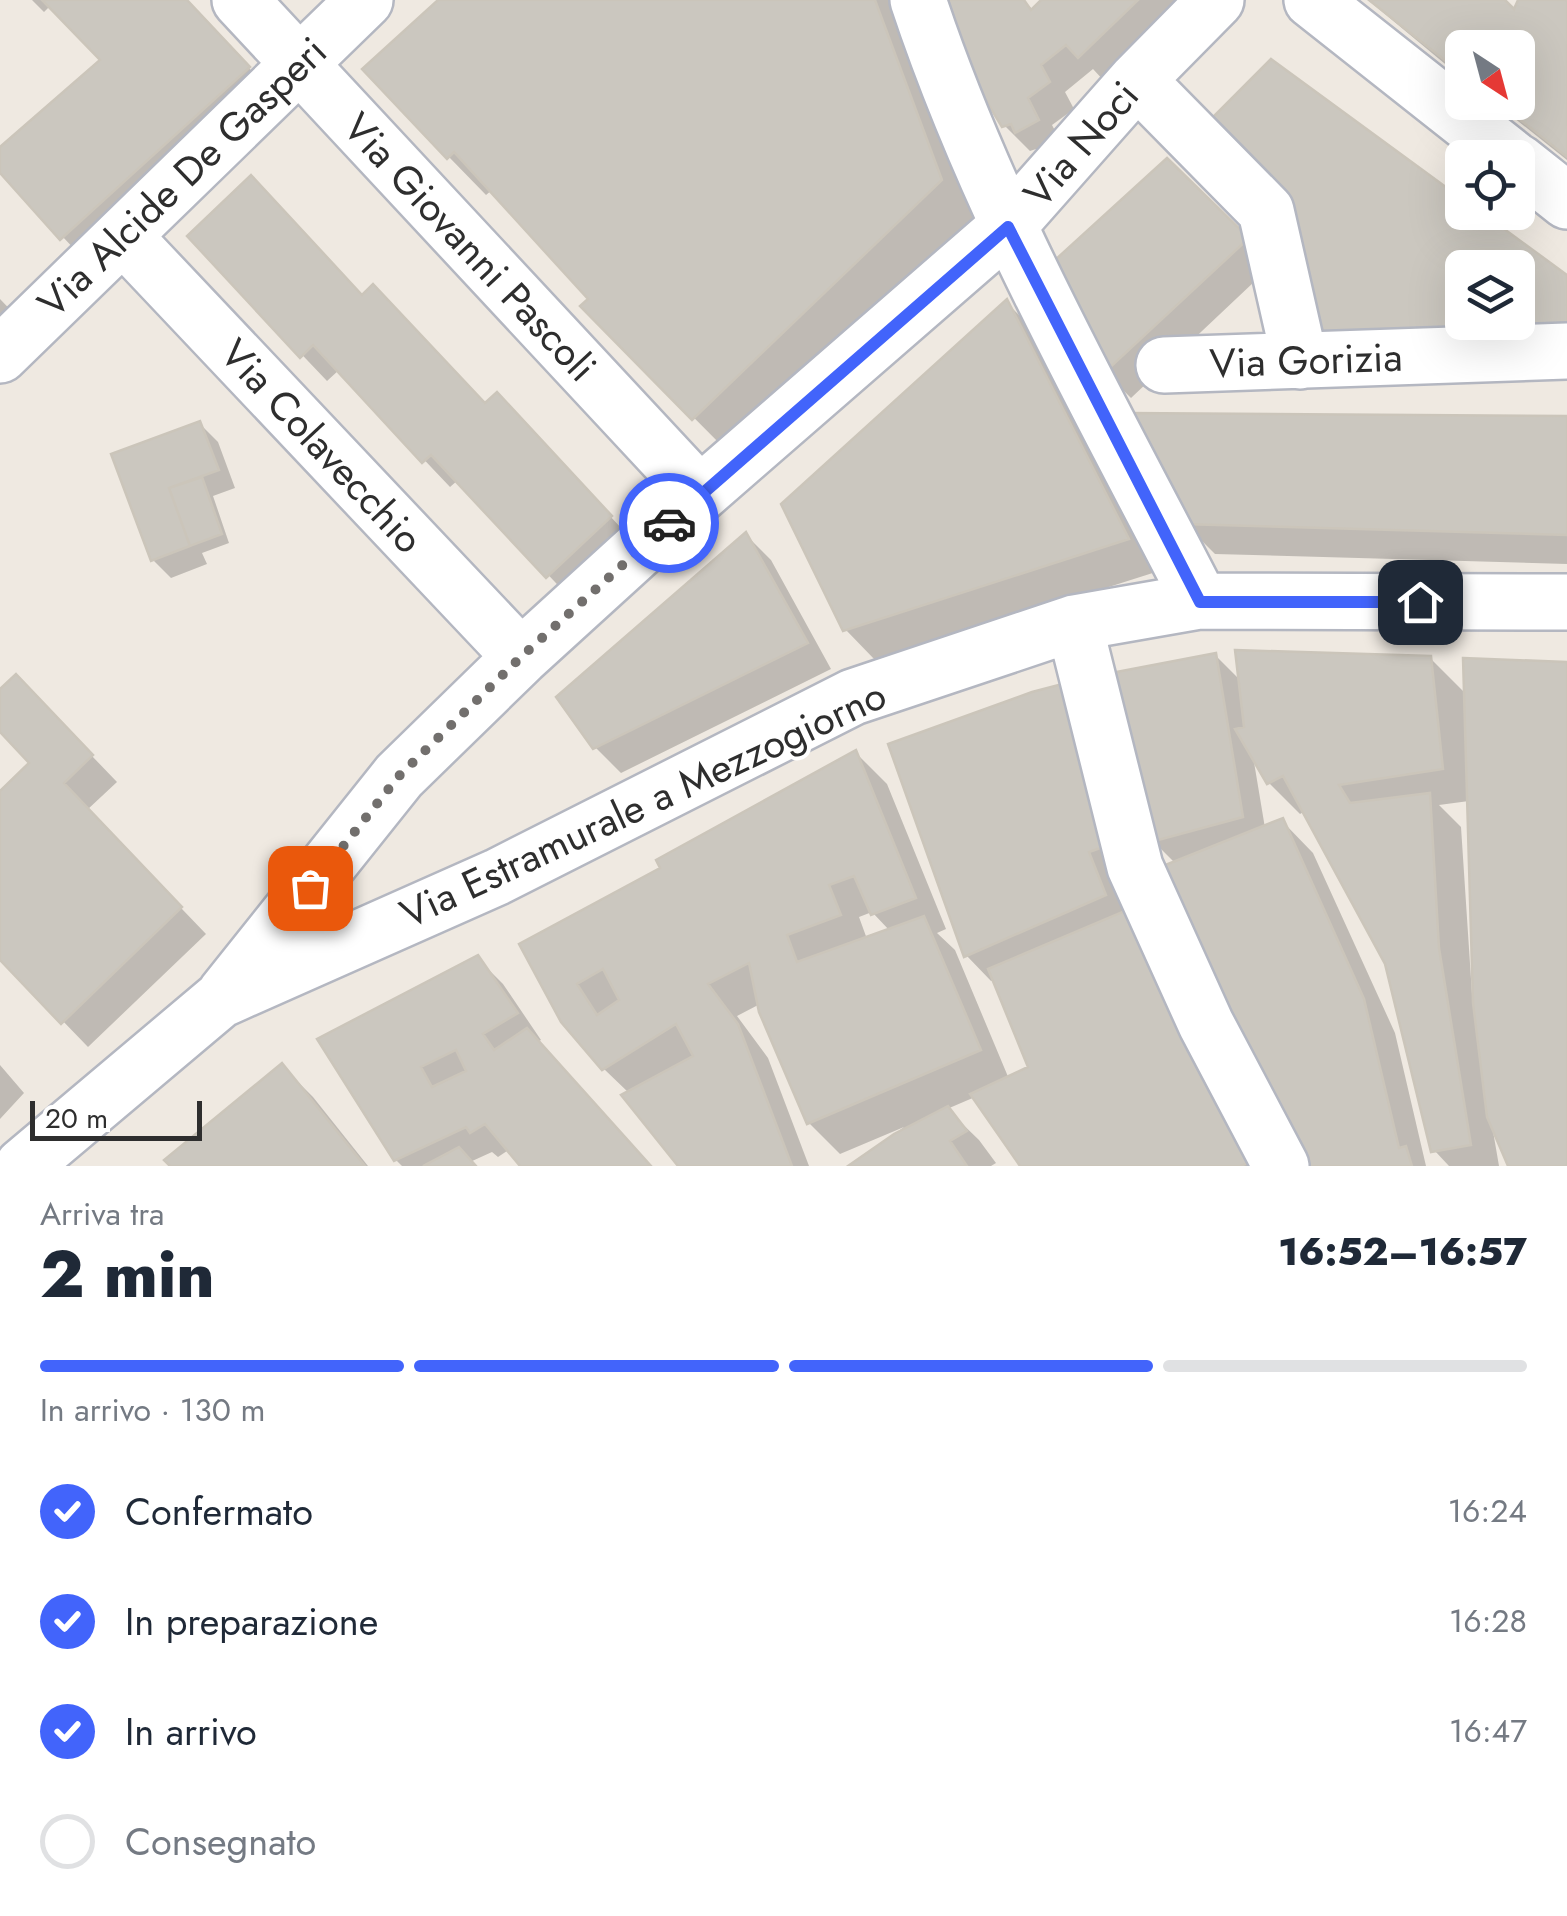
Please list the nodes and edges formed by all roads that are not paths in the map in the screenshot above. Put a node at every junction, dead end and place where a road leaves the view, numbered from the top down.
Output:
1 (240, 0) edge
2 (365, 0) edge
3 (918, 0) edge
4 (1216, 0) edge
5 (1312, 0) edge
6 (299, 63) junction
7 (1137, 80) junction
8 (1489, 140) edge
9 (1535, 176) edge
10 (1567, 201) edge
11 (1008, 227) junction
12 (123, 236) junction
13 (1567, 351) edge
14 (0, 355) edge
15 (1300, 361) junction
16 (1164, 365) dead end
17 (700, 494) junction
18 (1200, 602) junction
19 (1567, 602) edge
20 (1074, 623) junction
21 (521, 657) junction
22 (220, 1000) junction
23 (23, 1166) edge
24 (1281, 1166) edge

1 - 6 street, Via Giovanni Pascoli
2 - 6 street, Via Alcide De Gasperi
3 - 11 street
4 - 7 street, Via Noci
5 - 8 street
6 - 12 street, Via Alcide De Gasperi
6 - 17 street, Via Giovanni Pascoli
7 - 11 street, Via Noci
7 - 15 street
9 - 10 street
11 - 17 street, Via Noci
11 - 18 street
12 - 14 street, Via Alcide De Gasperi
12 - 21 street, Via Colavecchio
13 - 15 street, Via Gorizia
15 - 16 street, Via Gorizia
17 - 21 street, Via Noci
18 - 19 street, Via Estramurale a Mezzogiorno
18 - 20 street, Via Estramurale a Mezzogiorno
20 - 22 street, Via Estramurale a Mezzogiorno
20 - 24 street
21 - 22 street, Via Noci
22 - 23 street, Via Estramurale a Mezzogiorno

